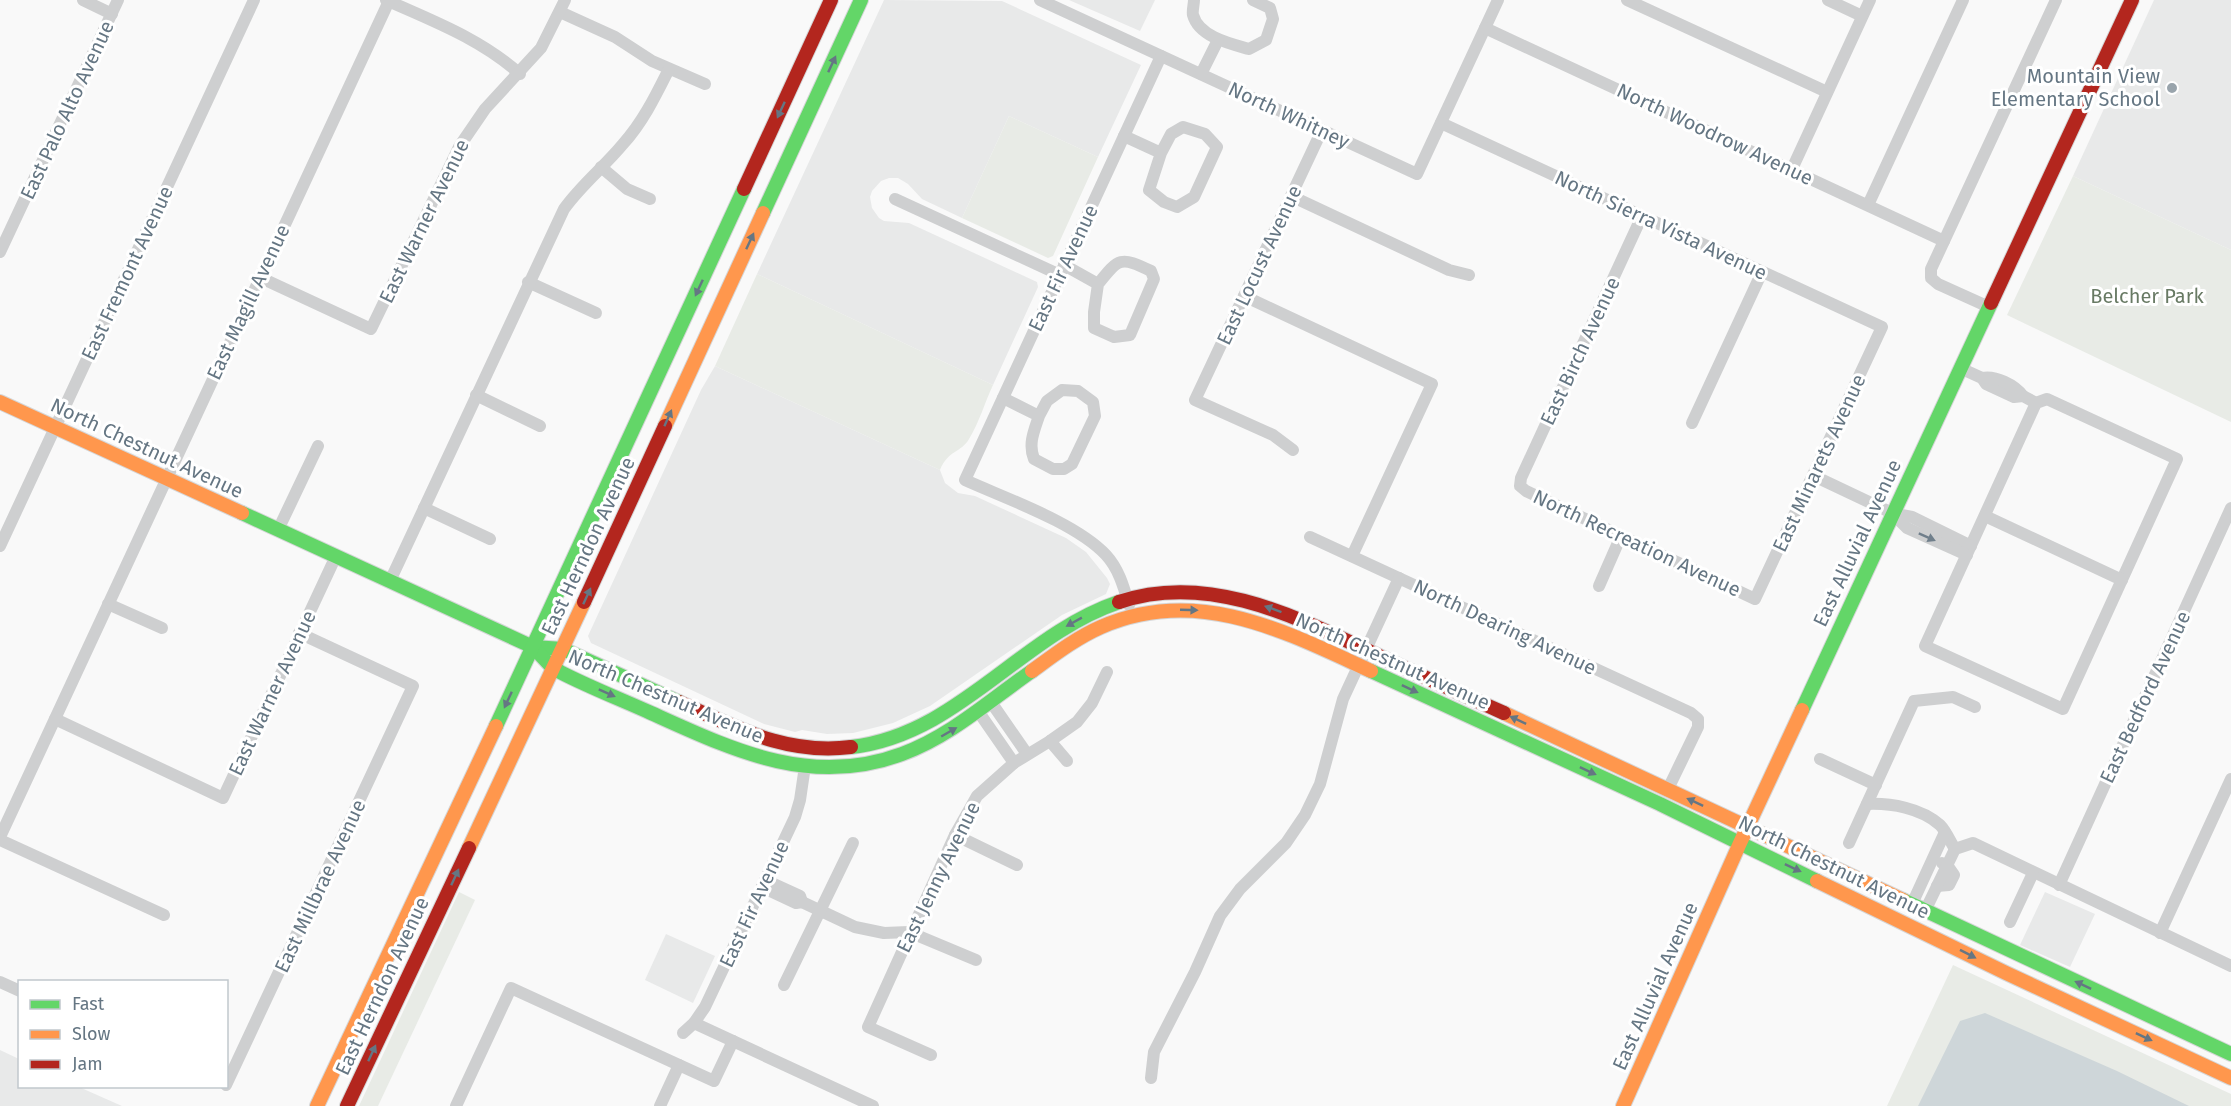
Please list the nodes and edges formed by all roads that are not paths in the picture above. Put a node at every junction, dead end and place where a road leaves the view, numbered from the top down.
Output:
1 (83, 0) edge
2 (118, 0) edge
3 (254, 0) edge
4 (831, 0) edge
5 (861, 0) edge
6 (1040, 0) edge
7 (1194, 0) edge
8 (1253, 0) edge
9 (1498, 0) edge
10 (1627, 0) edge
11 (1828, 0) edge
12 (1870, 0) edge
13 (1963, 0) edge
14 (2056, 0) edge
15 (2132, 0) edge
16 (388, 1) edge
17 (562, 6) edge
18 (112, 14) junction
19 (1862, 16) junction
20 (1485, 28) junction
21 (1218, 40) junction
22 (1161, 56) junction
23 (669, 69) junction
24 (520, 74) junction
25 (1201, 74) junction
26 (705, 84) dead end
27 (1827, 92) junction
28 (1441, 123) junction
29 (1322, 130) junction
30 (1124, 136) junction
31 (1161, 153) junction
32 (601, 167) junction
33 (1792, 169) junction
34 (1291, 196) junction
35 (650, 199) dead end
36 (894, 199) dead end
37 (1868, 205) junction
38 (1642, 216) junction
39 (1944, 242) junction
40 (1, 252) edge
41 (1062, 270) junction
42 (1762, 272) junction
43 (1469, 275) dead end
44 (259, 277) junction
45 (528, 282) junction
46 (1098, 284) junction
47 (1244, 296) junction
48 (1989, 307) junction
49 (596, 313) dead end
50 (1882, 327) joint
51 (1960, 368) junction
52 (476, 395) junction
53 (1003, 398) junction
54 (0, 402) edge
55 (2036, 403) junction
56 (1039, 416) junction
57 (1692, 423) dead end
58 (540, 426) dead end
59 (55, 428) junction
60 (318, 446) dead end
61 (1293, 450) dead end
62 (1814, 476) junction
63 (166, 478) junction
64 (1520, 486) joint
65 (424, 508) junction
66 (2231, 508) edge
67 (1892, 513) junction
68 (1984, 516) junction
69 (278, 530) junction
70 (1621, 536) junction
71 (1310, 537) dead end
72 (490, 539) dead end
73 (0, 546) edge
74 (1969, 550) junction
75 (336, 556) junction
76 (1352, 556) junction
77 (1399, 578) junction
78 (390, 580) junction
79 (2122, 580) junction
80 (1599, 586) dead end
81 (1127, 599) junction
82 (1755, 599) joint
83 (108, 604) junction
84 (1131, 616) junction
85 (162, 628) dead end
86 (299, 633) junction
87 (533, 647) junction
88 (563, 649) junction
89 (1365, 649) junction
90 (1357, 665) junction
91 (554, 669) junction
92 (1107, 672) dead end
93 (991, 702) junction
94 (953, 707) junction
95 (1976, 707) dead end
96 (978, 711) junction
97 (56, 719) junction
98 (1050, 741) junction
99 (814, 749) junction
100 (737, 750) junction
101 (1027, 754) junction
102 (1820, 759) dead end
103 (1067, 761) dead end
104 (1014, 762) junction
105 (805, 766) junction
106 (2231, 779) edge
107 (1876, 784) junction
108 (1668, 789) junction
109 (1867, 804) junction
110 (1748, 826) junction
111 (1946, 832) junction
112 (955, 835) junction
113 (0, 838) edge
114 (853, 843) dead end
115 (1740, 843) junction
116 (1849, 843) dead end
117 (1955, 849) junction
118 (1933, 859) junction
119 (1017, 865) dead end
120 (1947, 865) junction
121 (2033, 873) junction
122 (764, 883) junction
123 (2059, 885) junction
124 (1912, 904) junction
125 (820, 911) junction
126 (1925, 911) junction
127 (164, 915) dead end
128 (2010, 922) dead end
129 (909, 932) junction
130 (2160, 933) junction
131 (976, 960) dead end
132 (2231, 966) edge
133 (0, 982) edge
134 (784, 985) dead end
135 (18, 990) edge
136 (694, 1023) junction
137 (683, 1032) dead end
138 (733, 1041) junction
139 (2231, 1054) edge
140 (931, 1055) dead end
141 (679, 1065) junction
142 (1151, 1078) dead end
143 (2231, 1078) edge
144 (228, 1081) edge
145 (317, 1106) edge
146 (347, 1106) edge
147 (456, 1106) edge
148 (660, 1106) edge
149 (873, 1106) edge
150 (1623, 1106) edge

1 - 18 street
2 - 18 street, East Palo Alto Avenue
3 - 59 street, East Fremont Avenue
4 -> 87 main road, East Herndon Avenue
88 -> 5 main road, East Herndon Avenue
6 - 22 street, North Whitney
7 - 21 street
8 - 21 street
9 - 20 street
10 - 27 street
11 - 19 street
12 - 19 street
13 - 37 street
14 - 39 street
15 - 48 main road, East Alluvial Avenue
16 - 24 street
16 - 44 street, East Magill Avenue
17 - 23 street
17 - 24 street, East Warner Avenue
18 - 40 street, East Palo Alto Avenue
19 - 27 street
20 - 28 street
20 - 33 street, North Woodrow Avenue
21 - 25 street
22 - 25 street, North Whitney
22 - 30 street, East Fir Avenue
23 - 26 street
23 - 32 street
24 - 44 street, East Warner Avenue
25 - 29 street, North Whitney
27 - 33 street
28 - 29 street, North Whitney
28 - 38 street, North Sierra Vista Avenue
29 - 34 street, East Locust Avenue
30 - 31 street
30 - 41 street, East Fir Avenue
31 - 31 street
32 - 35 street
32 - 45 street
33 - 37 street, North Woodrow Avenue
34 - 43 street
34 - 47 street, East Locust Avenue
36 - 41 street
37 - 39 street, North Woodrow Avenue
38 - 42 street, North Sierra Vista Avenue
38 - 64 street, East Birch Avenue
39 - 48 street
41 - 46 street
41 - 53 street, East Fir Avenue
42 - 50 street, North Sierra Vista Avenue
42 - 57 street
44 - 63 street, East Magill Avenue
45 - 49 street
45 - 52 street
46 - 46 street
47 - 61 street, East Locust Avenue
47 - 76 street
48 - 51 main road, East Alluvial Avenue
50 - 62 street, East Minarets Avenue
51 - 55 street
51 - 67 main road, East Alluvial Avenue
52 - 58 street
52 - 65 street
53 - 56 street
53 - 81 street, East Fir Avenue
54 - 59 main road, North Chestnut Avenue
55 - 68 street
55 - 79 street
56 - 56 street
59 - 63 main road, North Chestnut Avenue
59 - 73 street, East Fremont Avenue
60 - 69 street
62 - 67 street
62 - 82 street, East Minarets Avenue
63 - 69 main road, North Chestnut Avenue
63 - 83 street, East Magill Avenue
64 - 70 street, North Recreation Avenue
65 - 72 street
65 - 78 street
66 - 123 street, East Bedford Avenue
67 - 74 street
67 - 110 main road, East Alluvial Avenue
68 - 74 street
68 - 79 street
69 - 75 main road, North Chestnut Avenue
70 - 80 street
70 - 82 street, North Recreation Avenue
71 - 76 street, North Dearing Avenue
74 - 79 street
75 - 78 main road, North Chestnut Avenue
75 - 86 street, East Warner Avenue
76 - 77 street, North Dearing Avenue
77 - 89 street
77 - 108 street, North Dearing Avenue
78 - 87 main road, North Chestnut Avenue
81 - 84 street
89 -> 81 main road, North Chestnut Avenue
81 -> 94 main road, North Chestnut Avenue
83 - 85 street
83 - 97 street, East Magill Avenue
84 -> 90 main road, North Chestnut Avenue
84 - 93 main road, North Chestnut Avenue
86 - 97 street, East Warner Avenue
86 - 144 street, East Millbrae Avenue
87 - 88 main road, North Chestnut Avenue
87 - 91 main road, North Chestnut Avenue
87 -> 145 main road, East Herndon Avenue
88 - 91 main road, East Herndon Avenue
88 - 99 main road, North Chestnut Avenue
89 - 90 street
108 -> 89 main road, North Chestnut Avenue
90 -> 115 main road, North Chestnut Avenue
90 - 142 street
91 -> 100 main road, North Chestnut Avenue
146 -> 91 main road, East Herndon Avenue
92 - 98 street, East Jenny Avenue
93 - 96 main road, North Chestnut Avenue
93 - 101 street
94 - 99 main road, North Chestnut Avenue
94 - 105 main road
95 - 107 street
96 - 104 street
105 -> 96 main road, North Chestnut Avenue
97 - 113 street, East Magill Avenue
98 - 101 street, East Jenny Avenue
98 - 103 street
99 - 100 main road
100 - 105 main road, North Chestnut Avenue
101 - 104 street, East Jenny Avenue
102 - 107 street
104 - 112 street, East Jenny Avenue
105 - 122 street, East Fir Avenue
106 - 130 street
107 - 109 street
110 -> 108 main road, North Chestnut Avenue
109 - 111 street
109 - 116 street
110 - 115 main road, East Alluvial Avenue
110 - 124 main road, North Chestnut Avenue
111 - 117 street
111 - 118 street
112 - 119 street
112 - 129 street, East Jenny Avenue
113 - 127 street
114 - 125 street
115 -> 143 main road, North Chestnut Avenue
115 - 150 main road, East Alluvial Avenue
117 - 120 street
117 - 121 street
118 - 120 street
118 - 124 street
120 - 126 street
121 - 123 street
121 - 128 street
122 - 125 street
122 - 136 street, East Fir Avenue
123 - 130 street
124 - 126 main road, North Chestnut Avenue
125 - 129 street
125 - 134 street
139 -> 126 main road, North Chestnut Avenue
129 - 131 street
129 - 140 street, East Jenny Avenue
130 - 132 street
133 - 135 street
136 - 137 street, East Fir Avenue
136 - 138 street
138 - 141 street
138 - 149 street
141 - 147 street
141 - 148 street

